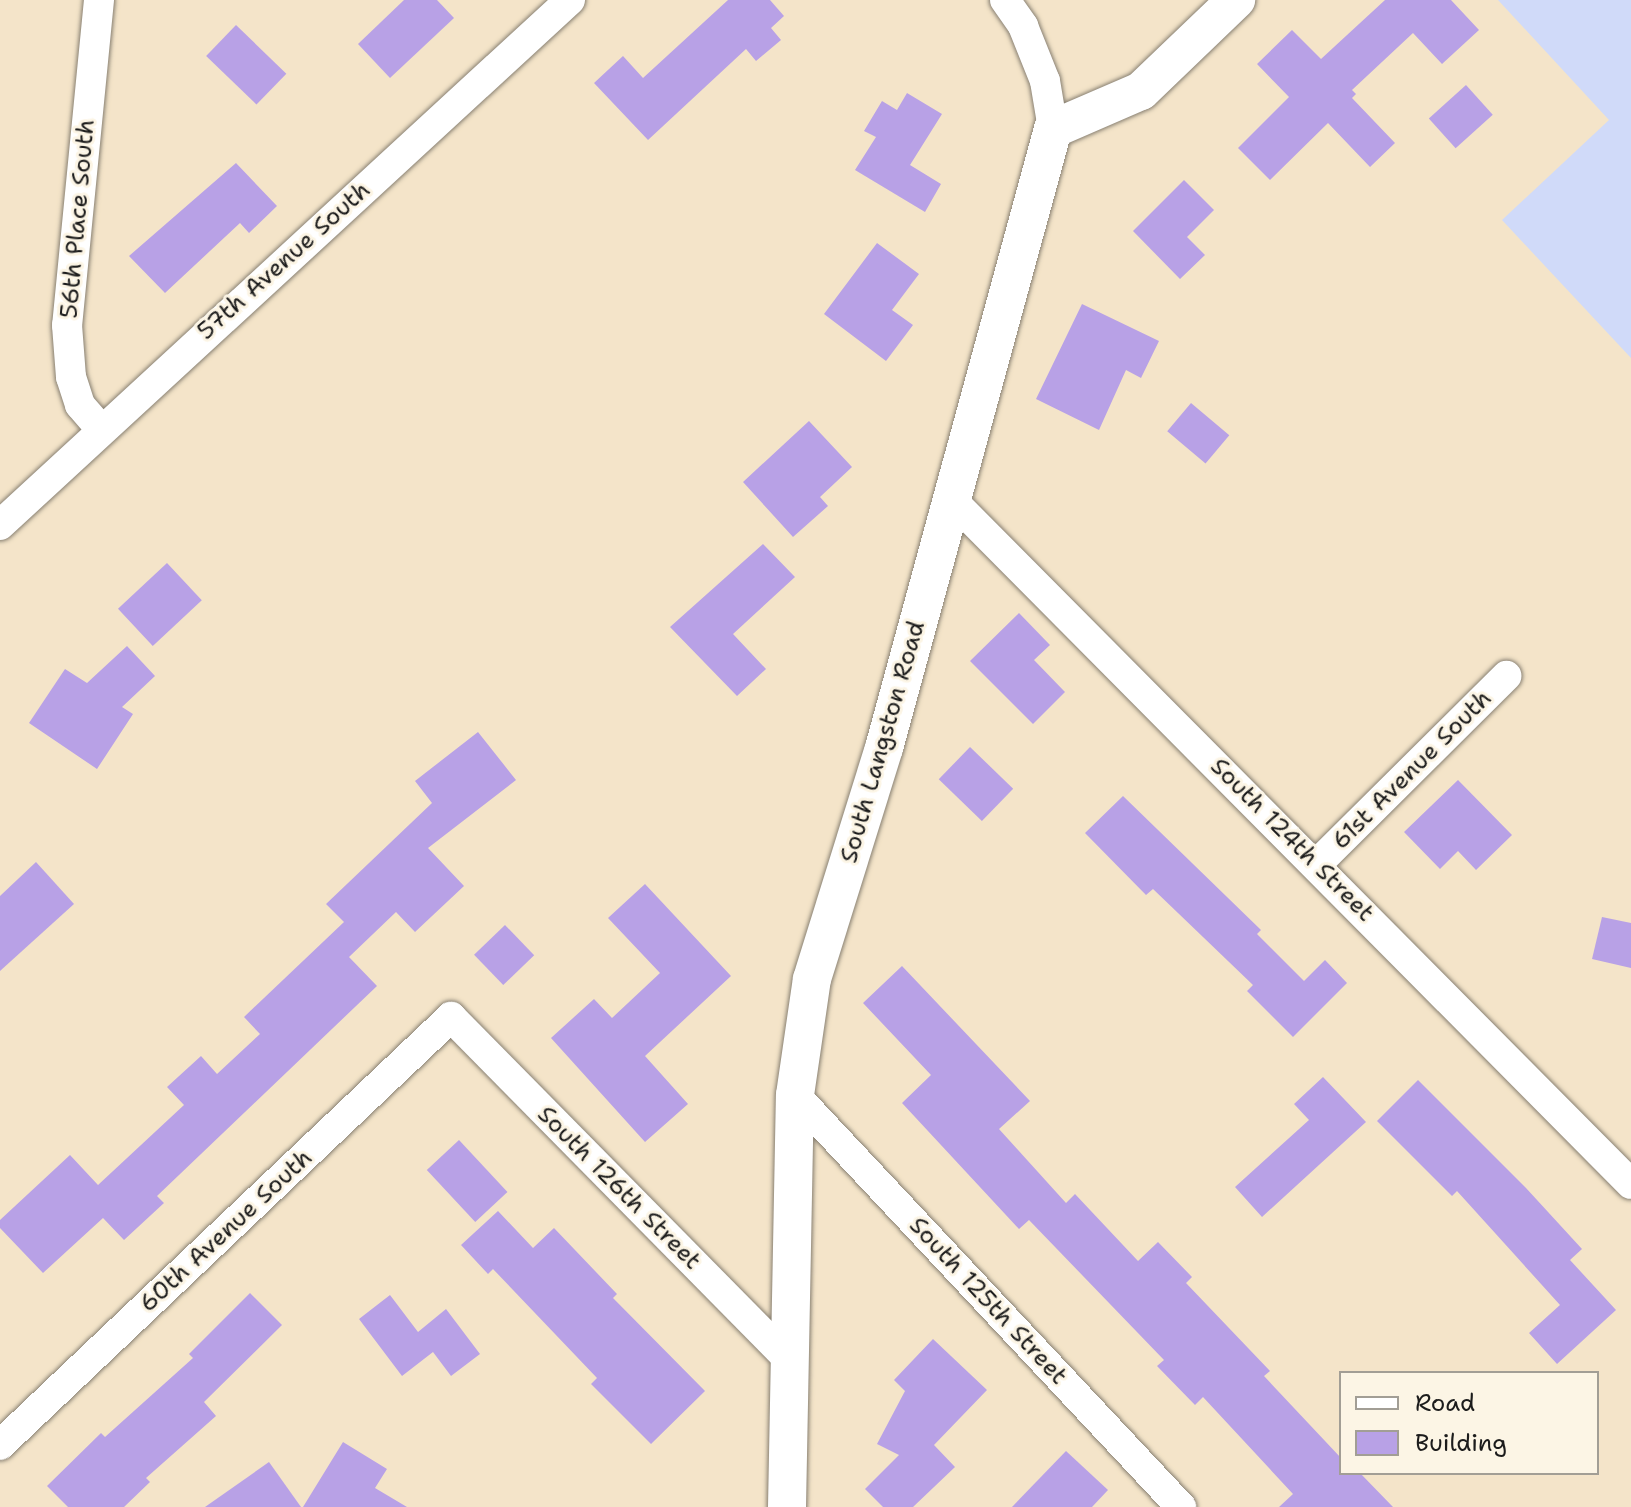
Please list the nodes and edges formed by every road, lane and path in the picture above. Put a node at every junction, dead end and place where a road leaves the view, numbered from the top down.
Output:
1 (99, 0) edge
2 (570, 0) edge
3 (1005, 0) edge
4 (1236, 0) edge
5 (1053, 129) junction
6 (101, 429) junction
7 (951, 499) junction
8 (0, 525) edge
9 (1506, 676) dead end
10 (1317, 864) junction
11 (451, 1017) joint
12 (795, 1095) junction
13 (1631, 1184) edge
14 (787, 1358) junction
15 (0, 1445) edge
16 (787, 1507) edge
17 (1181, 1507) edge

1 - 6 street, 56th Place South
2 - 6 street, 57th Avenue South
3 - 5 street, South Langston Road
4 - 5 street
5 - 7 street, South Langston Road
6 - 8 street, 57th Avenue South
7 - 10 street, South 124th Street
7 - 12 street, South Langston Road
9 - 10 street, 61st Avenue South
10 - 13 street, South 124th Street
11 - 14 street, South 126th Street
11 - 15 street, 60th Avenue South
12 - 14 street, South Langston Road
12 - 17 street, South 125th Street
14 - 16 street, South Langston Road

